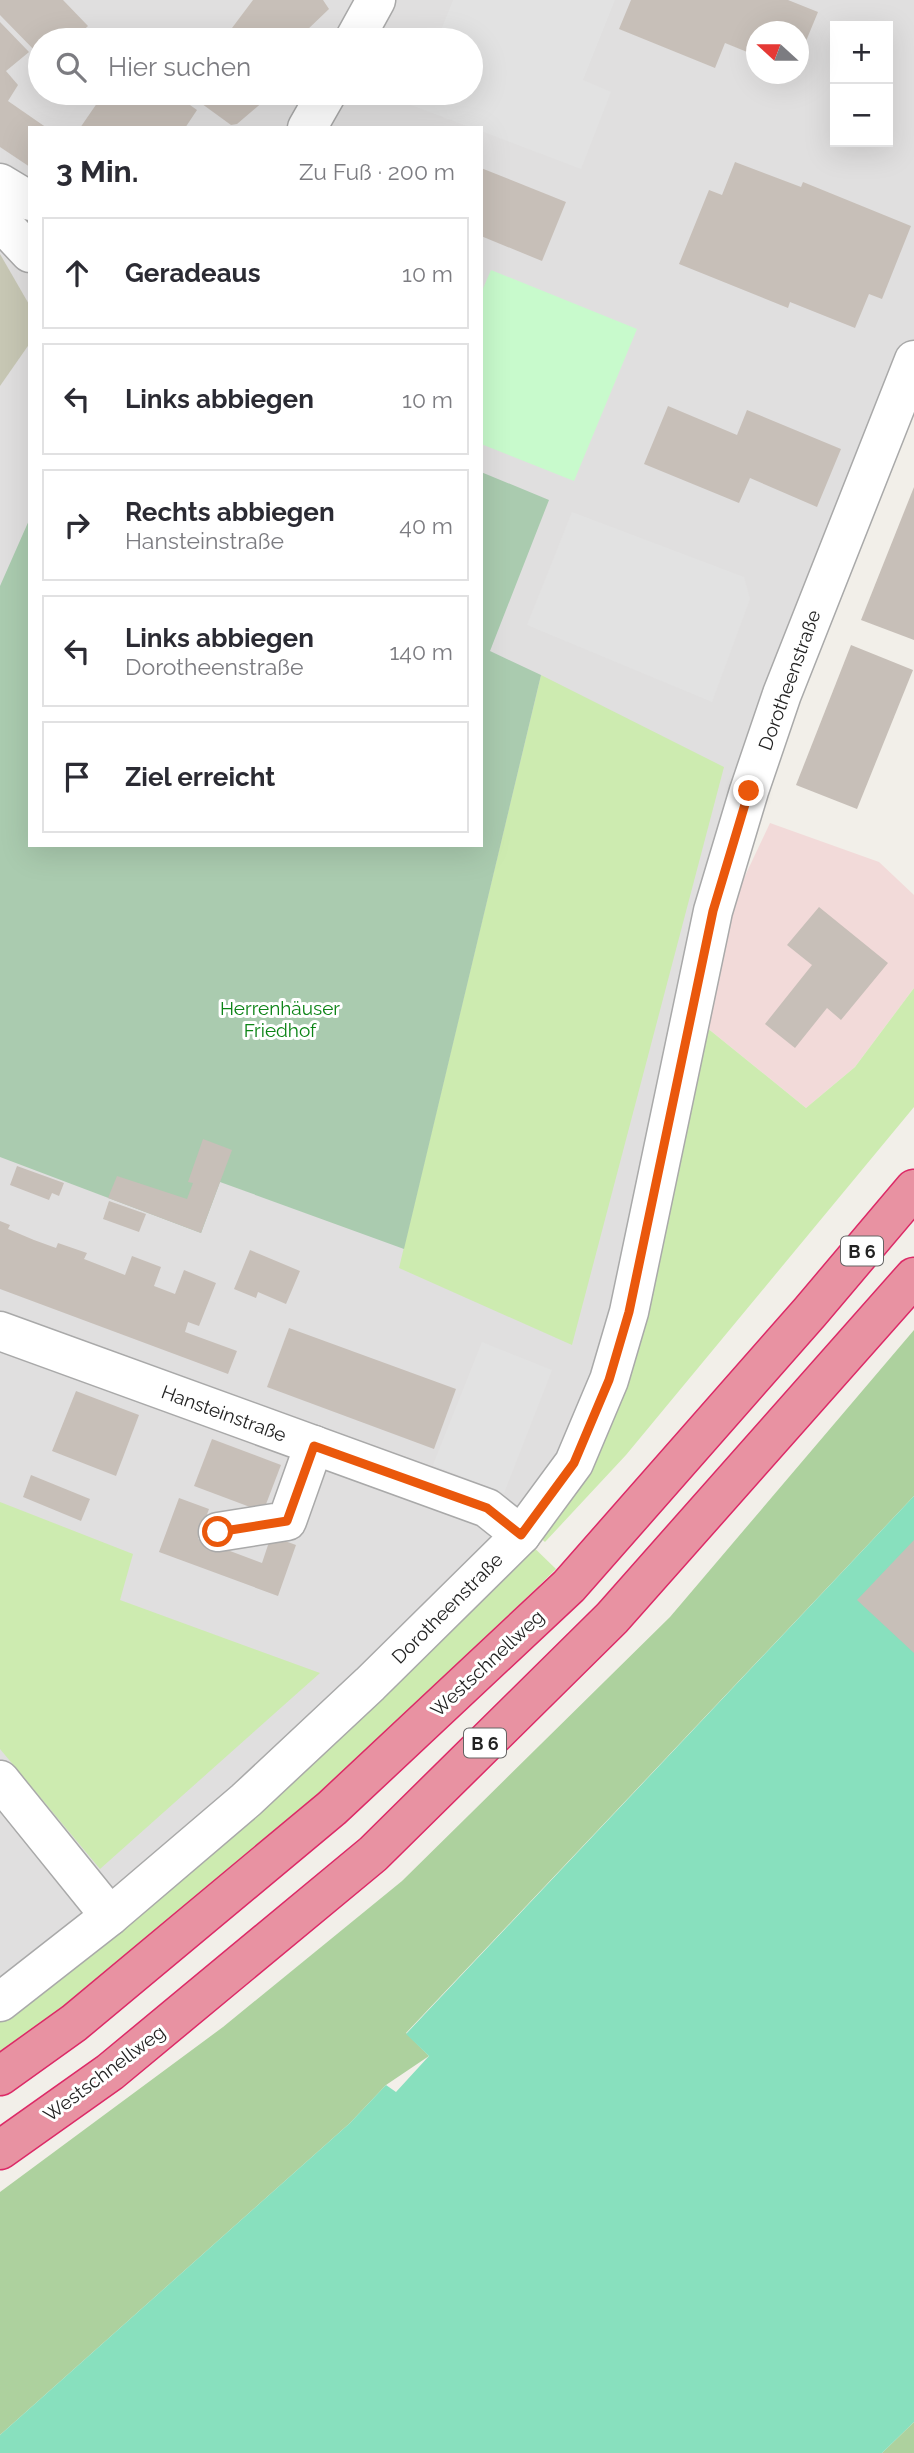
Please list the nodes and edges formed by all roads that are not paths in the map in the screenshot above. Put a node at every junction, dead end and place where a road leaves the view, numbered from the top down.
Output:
1 (376, 0) edge
2 (361, 28) edge
3 (320, 105) edge
4 (308, 126) edge
5 (0, 183) edge
6 (28, 200) edge
7 (0, 221) edge
8 (28, 251) edge
9 (914, 360) edge
10 (914, 1189) edge
11 (914, 1277) edge
12 (0, 1331) edge
13 (314, 1446) junction
14 (218, 1532) dead end
15 (521, 1535) junction
16 (0, 1780) edge
17 (110, 1916) junction
18 (0, 2002) edge
19 (0, 2076) edge
20 (0, 2150) edge

1 - 2 street
3 - 4 street
5 - 6 street
7 - 8 street
9 - 15 street, Dorotheenstraße
10 - 19 highway, Westschnellweg / B 6
11 - 20 highway, Westschnellweg / B 6
12 - 13 street, Hansteinstraße
13 - 14 street
13 - 15 street, Hansteinstraße
15 - 17 street, Dorotheenstraße
16 - 17 street
17 - 18 street, Dorotheenstraße

